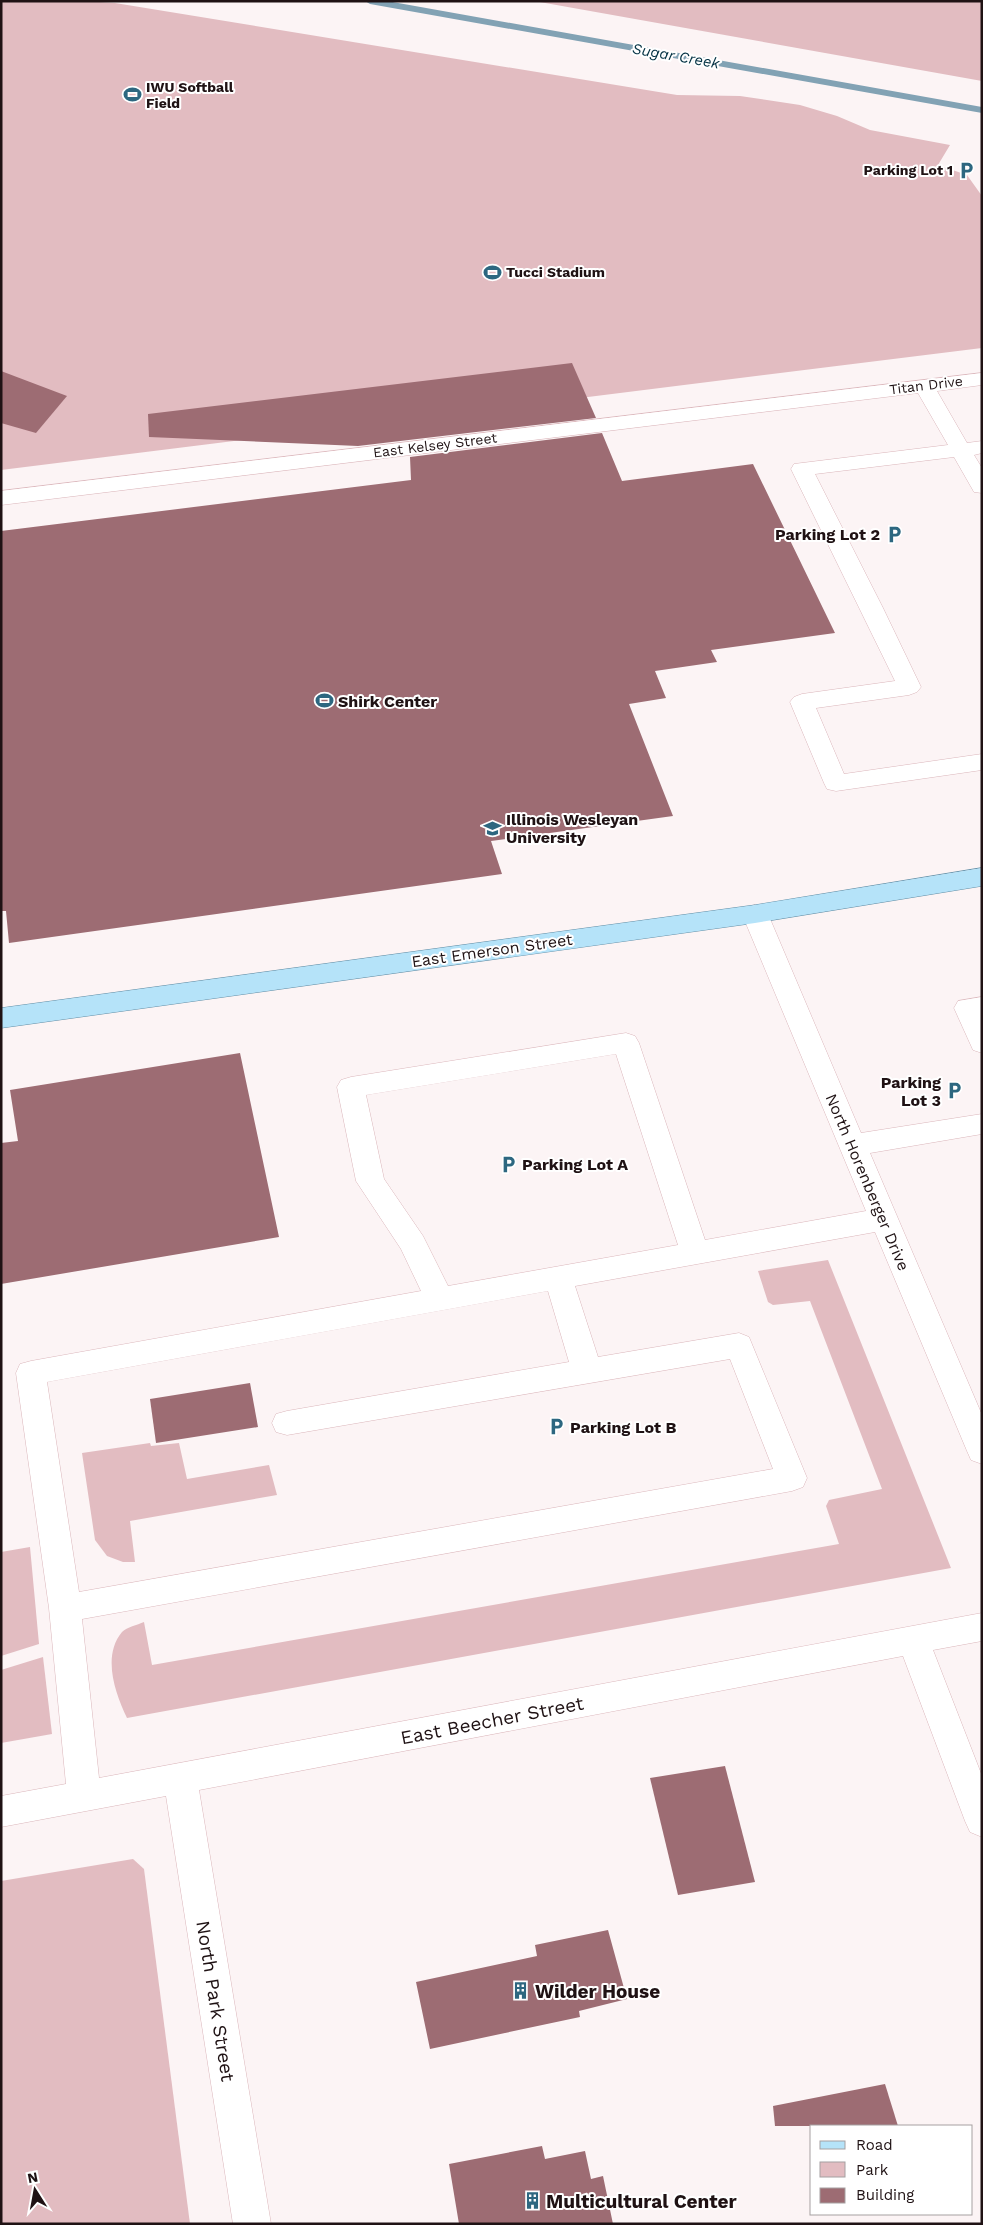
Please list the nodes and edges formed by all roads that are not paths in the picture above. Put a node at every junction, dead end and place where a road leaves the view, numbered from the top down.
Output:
1 (982, 379) edge
2 (924, 386) junction
3 (869, 392) joint
4 (971, 449) edge
5 (982, 487) edge
6 (1, 498) edge
7 (982, 762) edge
8 (982, 877) edge
9 (754, 914) junction
10 (982, 1006) edge
11 (1, 1018) edge
12 (982, 1043) edge
13 (982, 1124) edge
14 (853, 1145) junction
15 (884, 1219) junction
16 (695, 1253) junction
17 (558, 1278) junction
18 (439, 1299) junction
19 (587, 1371) junction
20 (287, 1423) dead end
21 (982, 1451) edge
22 (65, 1608) junction
23 (982, 1627) edge
24 (913, 1640) junction
25 (180, 1779) junction
26 (84, 1796) junction
27 (1, 1812) edge
28 (982, 1821) edge
29 (252, 2224) edge

1 - 2 street, Titan Drive
2 - 3 street, Titan Drive
2 - 4 street
3 - 6 street, East Kelsey Street
4 - 5 street
4 - 7 street
8 - 9 main road, East Emerson Street
9 - 11 main road, East Emerson Street
9 - 14 street, North Horenberger Drive
10 - 12 street
13 - 14 street
14 - 15 street, North Horenberger Drive
15 - 16 street
15 - 21 street, North Horenberger Drive
16 - 17 street
16 - 18 street
17 - 18 street
17 - 19 street
18 - 22 street
19 - 20 street
19 - 22 street
22 - 26 street
23 - 24 street, East Beecher Street
24 - 25 street, East Beecher Street
24 - 28 street
25 - 26 street, East Beecher Street
25 - 29 street, North Park Street
26 - 27 street, East Beecher Street

